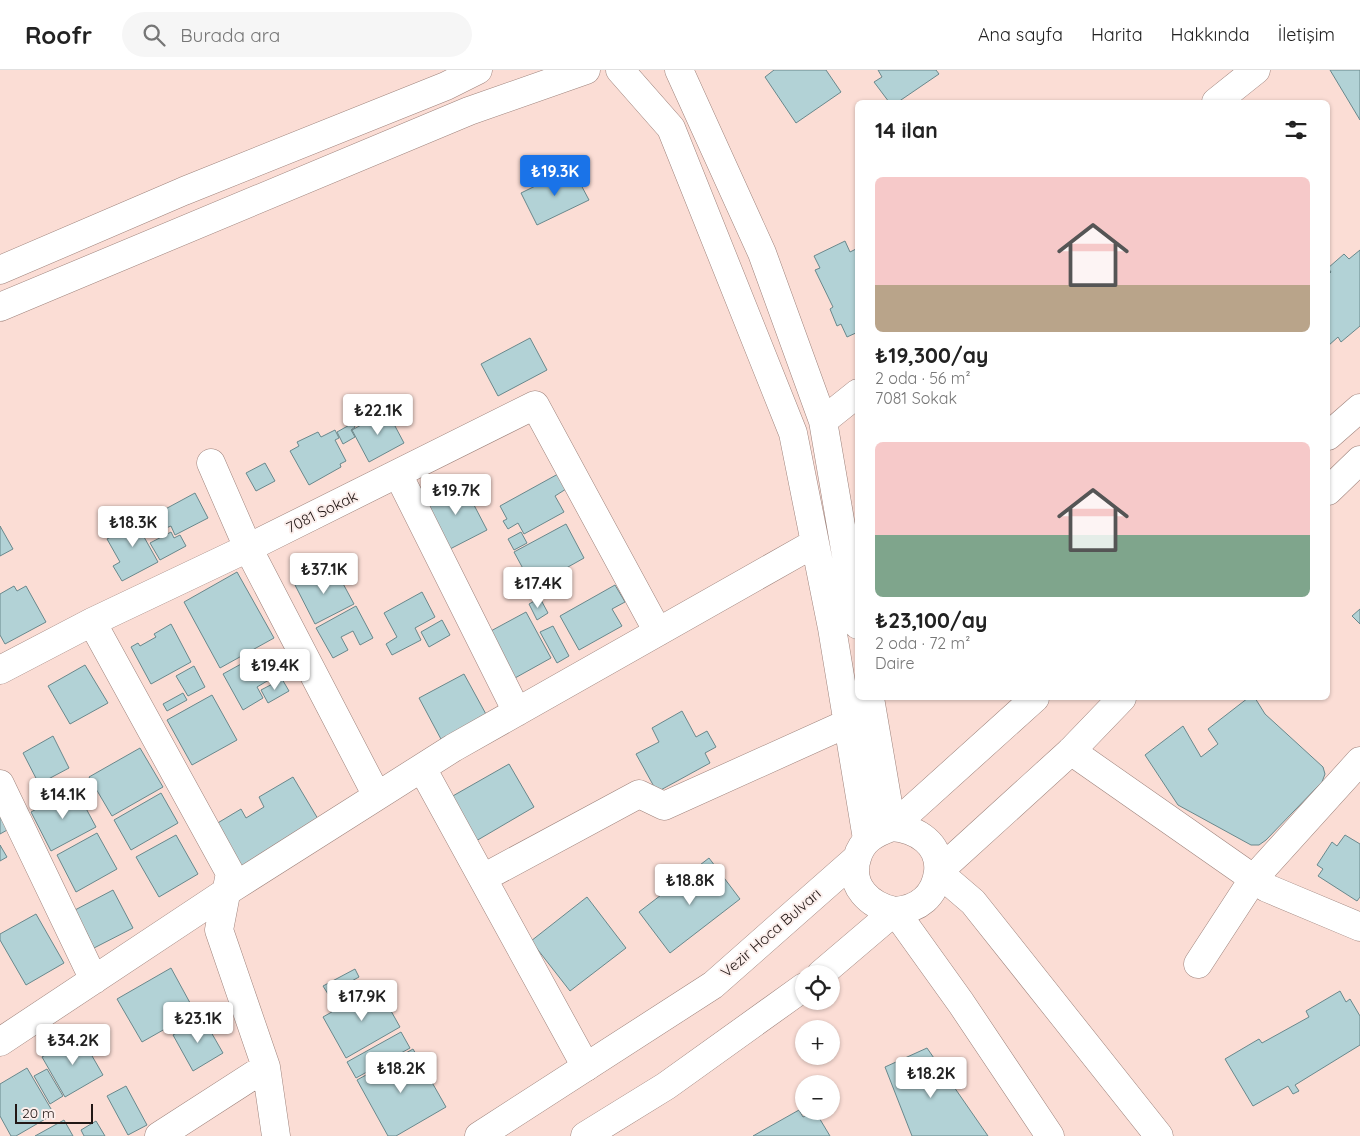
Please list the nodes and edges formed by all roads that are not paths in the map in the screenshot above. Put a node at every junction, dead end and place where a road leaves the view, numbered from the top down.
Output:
1 (478, 70) edge
2 (586, 70) edge
3 (620, 70) edge
4 (679, 70) edge
5 (1256, 70) edge
6 (1218, 100) edge
7 (0, 270) edge
8 (0, 307) edge
9 (855, 395) edge
10 (1360, 408) edge
11 (822, 421) junction
12 (1330, 434) edge
13 (1360, 460) edge
14 (211, 463) dead end
15 (398, 474) junction
16 (1330, 489) edge
17 (815, 543) junction
18 (248, 548) junction
19 (855, 608) edge
20 (92, 622) junction
21 (658, 632) junction
22 (0, 670) edge
23 (870, 700) edge
24 (1033, 700) edge
25 (1120, 700) edge
26 (516, 712) junction
27 (848, 723) junction
28 (1071, 751) junction
29 (1360, 761) edge
30 (422, 768) junction
31 (0, 784) edge
32 (377, 796) junction
33 (892, 828) junction
34 (862, 849) junction
35 (938, 872) junction
36 (483, 878) junction
37 (1254, 878) junction
38 (226, 892) junction
39 (895, 911) junction
40 (1360, 927) edge
41 (1198, 964) dead end
42 (832, 965) edge
43 (94, 980) junction
44 (795, 993) edge
45 (0, 1042) edge
46 (266, 1066) junction
47 (586, 1067) junction
48 (159, 1136) edge
49 (276, 1136) edge
50 (479, 1136) edge
51 (585, 1136) edge
52 (1050, 1136) edge
53 (1159, 1136) edge

1 - 7 street
2 - 8 street
3 - 17 street
4 - 11 street
5 - 6 street
9 - 11 street
10 - 12 street
11 - 19 street
13 - 16 street
14 - 18 street
15 - 18 street, 7081 Sokak
15 - 21 street, 7081 Sokak
15 - 26 street
17 - 21 street
17 - 27 street
18 - 20 street, 7081 Sokak
18 - 32 street
20 - 22 street, 7081 Sokak
20 - 38 street
21 - 26 street
23 - 33 street
24 - 33 street, Vezir Hoca Bulvarı
25 - 28 street
26 - 30 street
27 - 34 street
27 - 36 street
28 - 35 street
28 - 37 street
29 - 37 street
30 - 32 street
30 - 36 street
31 - 43 street
32 - 38 street
33 - 34 street, Vezir Hoca Bulvarı
33 - 35 street
34 - 39 street
34 - 47 street, Vezir Hoca Bulvarı
35 - 39 street
35 - 53 street
36 - 47 street
37 - 40 street
37 - 41 street
38 - 43 street
38 - 46 street
39 - 42 street
39 - 52 street
43 - 45 street
44 - 51 street
46 - 48 street
46 - 49 street
47 - 50 street, Vezir Hoca Bulvarı

